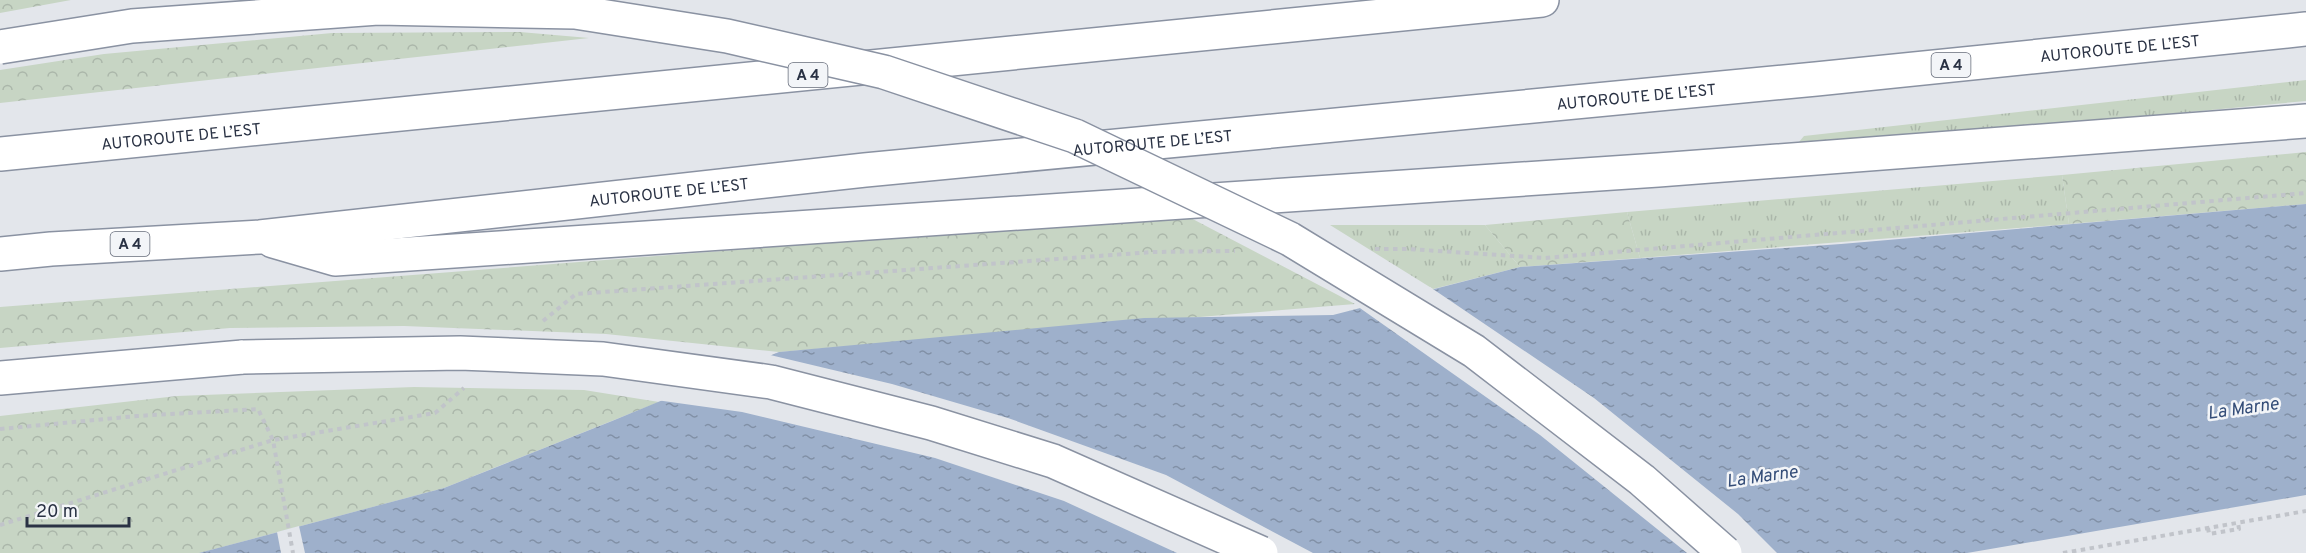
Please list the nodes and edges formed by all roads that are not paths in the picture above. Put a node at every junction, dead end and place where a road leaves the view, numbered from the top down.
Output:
1 (1542, 0) edge
2 (2306, 29) edge
3 (0, 47) edge
4 (2306, 121) edge
5 (0, 154) edge
6 (260, 237) junction
7 (0, 254) edge
8 (0, 378) edge
9 (1261, 553) edge
10 (1725, 553) edge

1 - 5 highway, AUTOROUTE DE L’EST / A 4
2 - 6 highway, AUTOROUTE DE L’EST / A 4
3 - 10 highway, bridge
4 - 6 highway
6 - 7 highway, AUTOROUTE DE L’EST / A 4
8 - 9 highway, bridge

